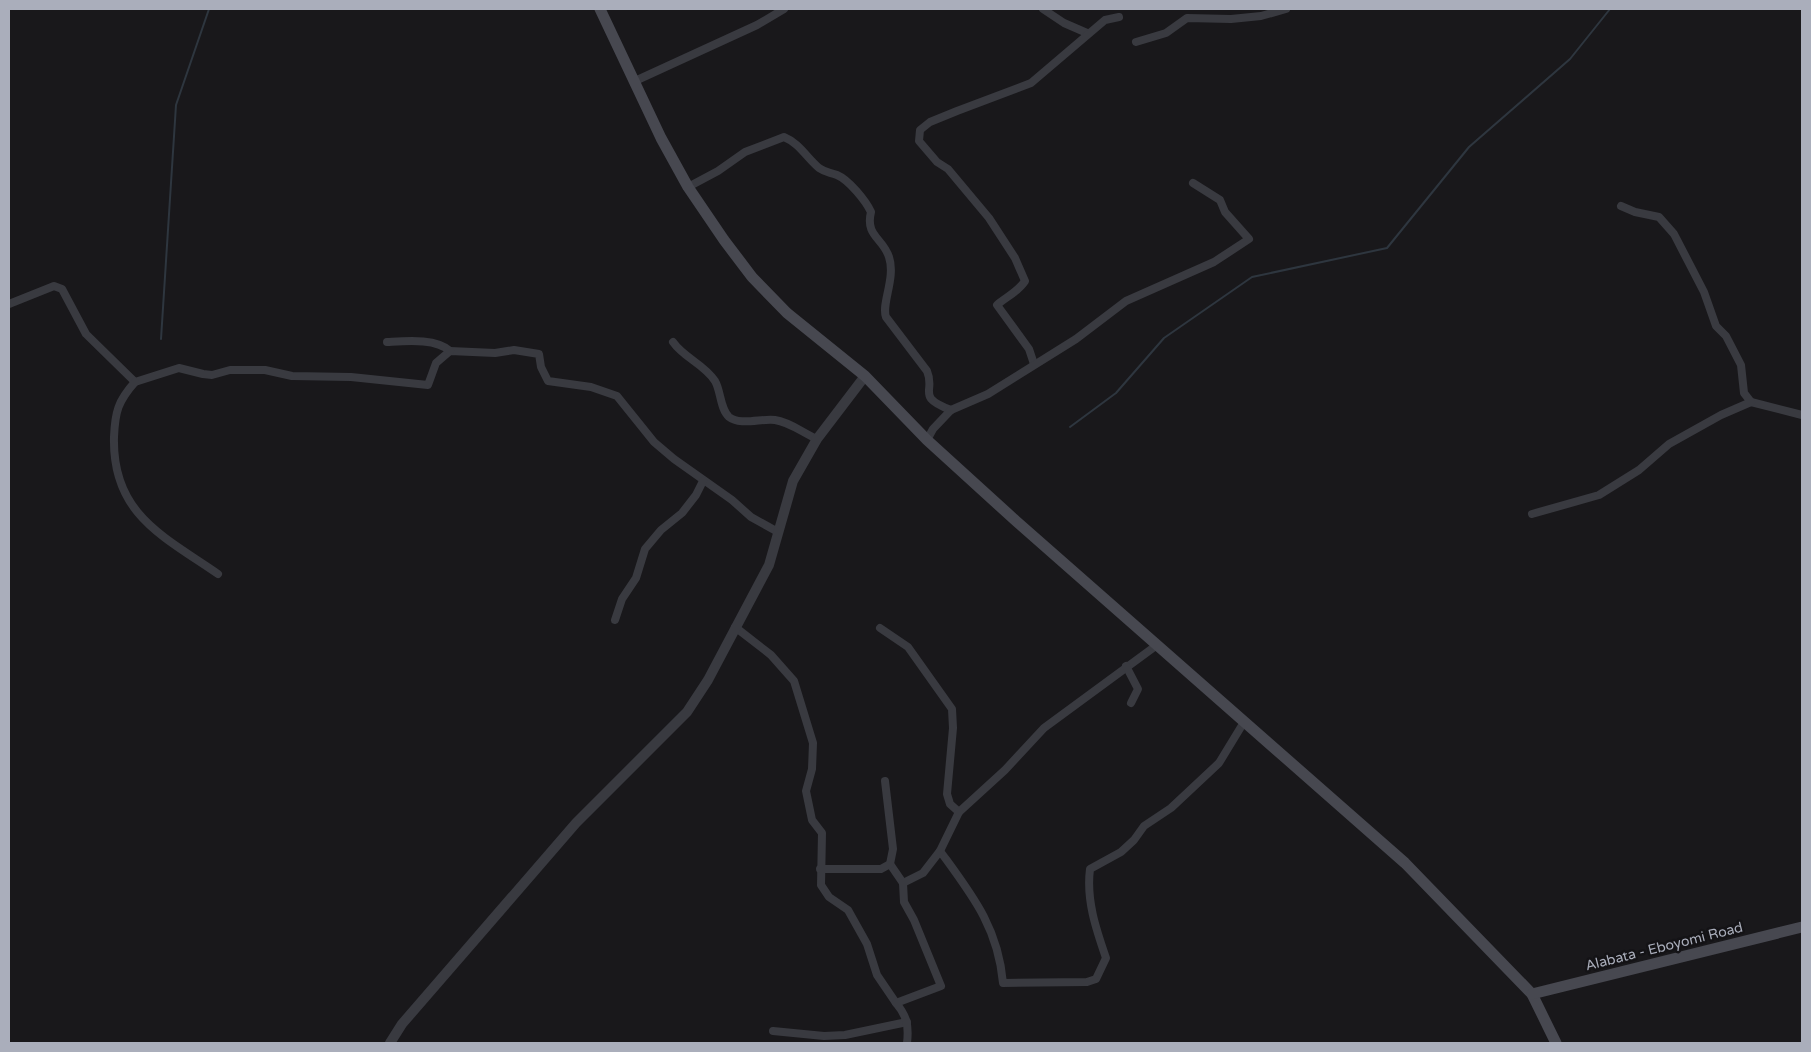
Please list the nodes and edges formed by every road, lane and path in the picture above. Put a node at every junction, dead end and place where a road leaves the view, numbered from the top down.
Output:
1 (600, 9) edge
2 (784, 9) edge
3 (1043, 9) edge
4 (1286, 9) edge
5 (1119, 17) dead end
6 (1088, 33) junction
7 (1136, 42) dead end
8 (635, 81) junction
9 (1193, 183) dead end
10 (688, 187) junction
11 (1621, 206) dead end
12 (9, 304) edge
13 (387, 342) dead end
14 (673, 342) dead end
15 (450, 351) junction
16 (1034, 364) junction
17 (865, 376) junction
18 (135, 382) junction
19 (1752, 402) junction
20 (951, 410) junction
21 (1802, 415) edge
22 (817, 439) junction
23 (927, 440) junction
24 (703, 481) junction
25 (1532, 514) dead end
26 (778, 532) junction
27 (218, 574) dead end
28 (615, 620) dead end
29 (735, 628) junction
30 (880, 628) dead end
31 (1157, 645) junction
32 (1126, 666) junction
33 (1131, 703) dead end
34 (1244, 722) junction
35 (885, 781) dead end
36 (960, 812) junction
37 (940, 852) junction
38 (890, 864) junction
39 (820, 869) junction
40 (903, 883) junction
41 (1802, 927) edge
42 (1532, 994) junction
43 (896, 1003) junction
44 (907, 1022) junction
45 (774, 1031) dead end
46 (390, 1043) edge
47 (907, 1043) edge
48 (1556, 1043) edge

1 - 8 main road
2 - 8 street
3 - 6 street
4 - 7 street
5 - 6 street
6 - 16 street
8 - 10 main road
9 - 16 street
10 - 17 main road
10 - 20 street
11 - 19 street
12 - 18 street
13 - 15 street
14 - 22 street
15 - 18 street
15 - 24 street
16 - 20 street
17 - 22 street
17 - 23 main road
18 - 27 street
19 - 21 street
19 - 25 street
20 - 23 street
22 - 26 street
23 - 31 main road
24 - 26 street
24 - 28 street
26 - 29 street
29 - 39 street
29 - 46 street
30 - 36 street
31 - 32 street
31 - 34 main road
32 - 33 street
32 - 36 street
34 - 37 street
34 - 42 main road
35 - 38 street
36 - 37 street
37 - 40 street
38 - 39 street
38 - 40 street
39 - 43 street
40 - 43 street
41 - 42 main road, Alabata - Eboyomi Road
42 - 48 main road
43 - 44 street
44 - 45 street
44 - 47 street

